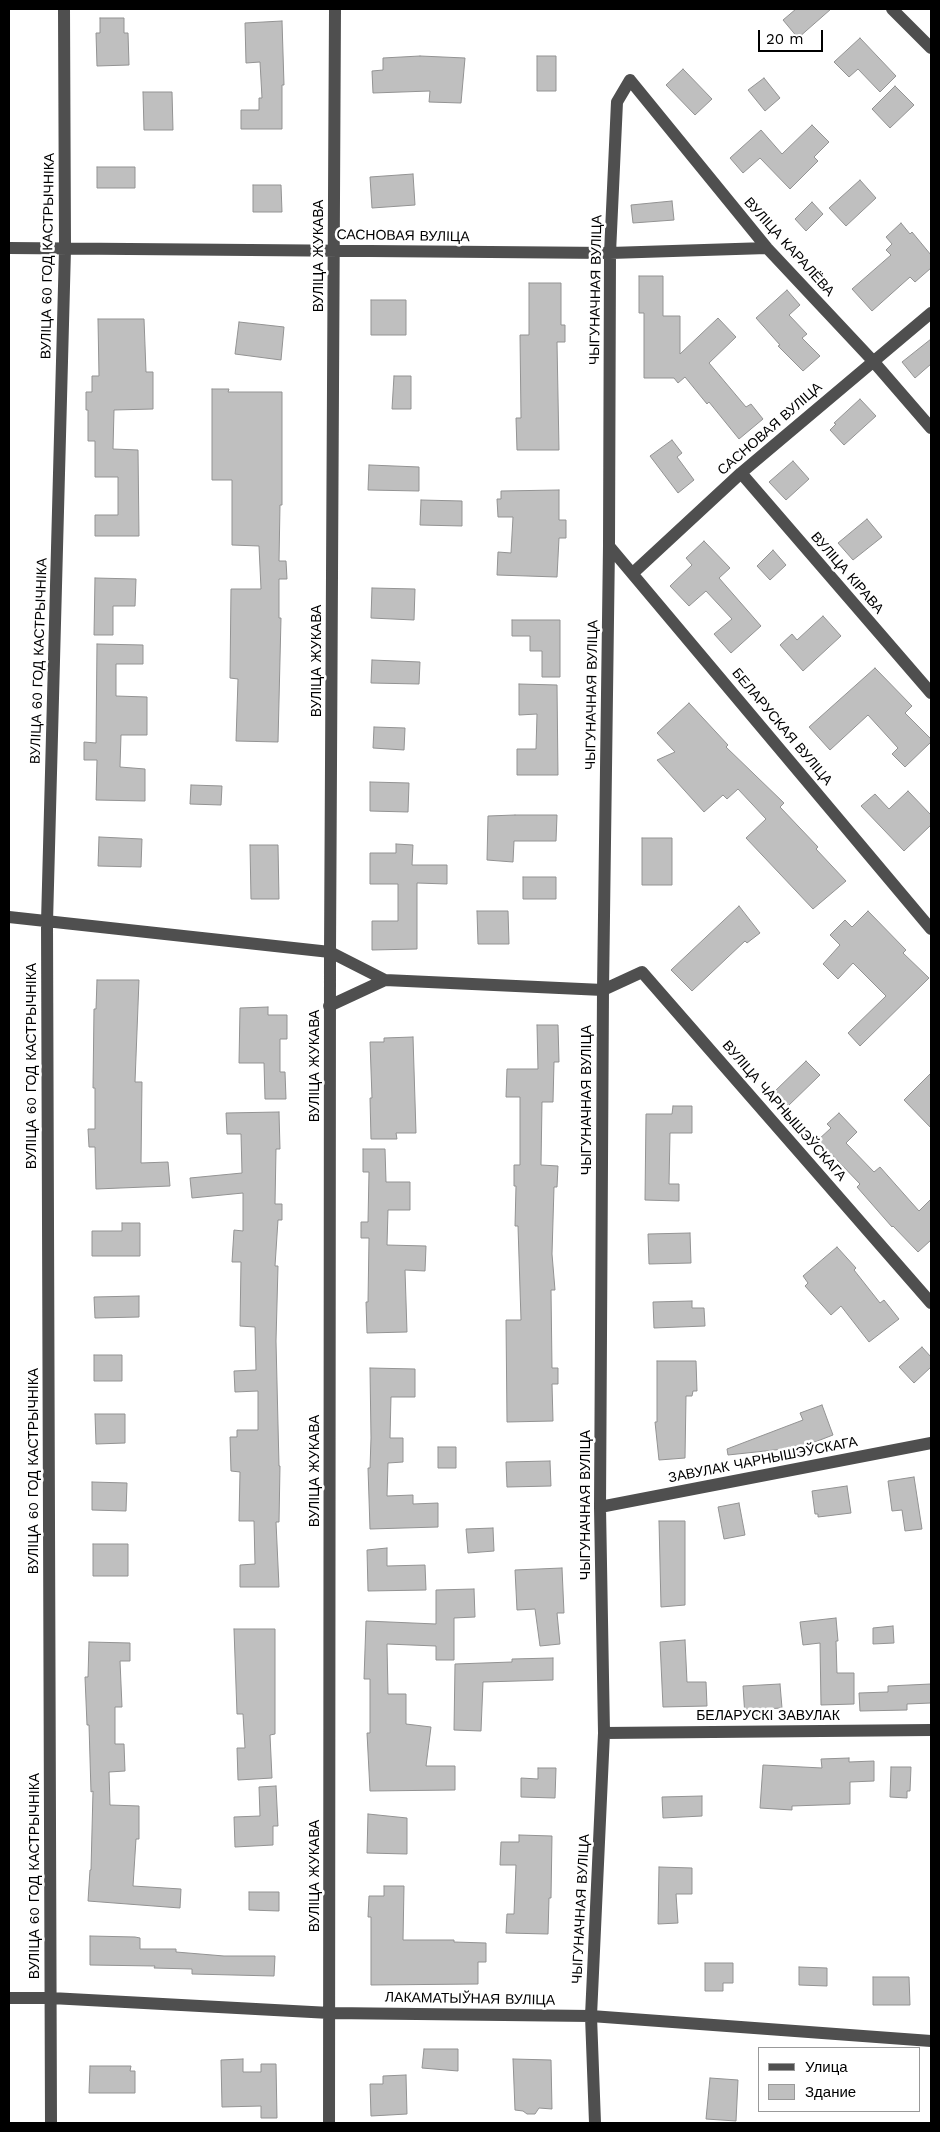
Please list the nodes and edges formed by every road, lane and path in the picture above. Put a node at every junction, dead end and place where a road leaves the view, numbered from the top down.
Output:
1 (64, 9) edge
2 (335, 9) edge
3 (892, 9) edge
4 (931, 48) edge
5 (630, 80) joint
6 (9, 248) edge
7 (767, 248) junction
8 (65, 249) junction
9 (334, 250) junction
10 (610, 253) junction
11 (931, 313) edge
12 (873, 361) junction
13 (931, 428) edge
14 (741, 474) junction
15 (609, 546) junction
16 (633, 573) junction
17 (931, 693) edge
18 (9, 917) edge
19 (47, 922) junction
20 (931, 929) edge
21 (330, 952) junction
22 (385, 980) junction
23 (603, 990) junction
24 (330, 1006) junction
25 (931, 1303) edge
26 (931, 1443) edge
27 (600, 1507) junction
28 (931, 1730) edge
29 (604, 1732) junction
30 (9, 1998) edge
31 (51, 1998) junction
32 (330, 2013) junction
33 (591, 2016) junction
34 (931, 2041) edge
35 (52, 2123) edge
36 (329, 2123) edge
37 (595, 2123) edge

1 - 8 street, ВУЛІЦА 60 ГОД КАСТРЫЧНІКА
2 - 9 street, ВУЛІЦА ЖУКАВА
3 - 4 street
5 - 7 street, ВУЛІЦА КАРАЛЁВА
5 - 10 street, ЧЫГУНАЧНАЯ ВУЛІЦА
6 - 8 street, САСНОВАЯ ВУЛІЦА
7 - 10 street, САСНОВАЯ ВУЛІЦА
7 - 12 street, ВУЛІЦА КАРАЛЁВА
8 - 9 street, САСНОВАЯ ВУЛІЦА
8 - 19 street, ВУЛІЦА 60 ГОД КАСТРЫЧНІКА
9 - 10 street, САСНОВАЯ ВУЛІЦА
9 - 21 street, ВУЛІЦА ЖУКАВА
10 - 15 street, ЧЫГУНАЧНАЯ ВУЛІЦА
11 - 12 street, САСНОВАЯ ВУЛІЦА
12 - 13 street, ВУЛІЦА КАРАЛЁВА
12 - 14 street, САСНОВАЯ ВУЛІЦА
14 - 16 street, САСНОВАЯ ВУЛІЦА
14 - 17 street, ВУЛІЦА КІРАВА
15 - 16 street, БЕЛАРУСКАЯ ВУЛІЦА
15 - 23 street, ЧЫГУНАЧНАЯ ВУЛІЦА
16 - 20 street, БЕЛАРУСКАЯ ВУЛІЦА
18 - 19 street
19 - 21 street
19 - 31 street, ВУЛІЦА 60 ГОД КАСТРЫЧНІКА
21 - 22 street
21 - 24 street, ВУЛІЦА ЖУКАВА
22 - 23 street
22 - 24 street
23 - 25 street, ВУЛІЦА ЧАРНЫШЭЎСКАГА
23 - 27 street, ЧЫГУНАЧНАЯ ВУЛІЦА
24 - 32 street, ВУЛІЦА ЖУКАВА
26 - 27 street, ЗАВУЛАК ЧАРНЫШЭЎСКАГА
27 - 29 street, ЧЫГУНАЧНАЯ ВУЛІЦА
28 - 29 street, БЕЛАРУСКІ ЗАВУЛАК
29 - 33 street, ЧЫГУНАЧНАЯ ВУЛІЦА
30 - 31 street, ЛАКАМАТЫЎНАЯ ВУЛІЦА
31 - 32 street, ЛАКАМАТЫЎНАЯ ВУЛІЦА
31 - 35 street, ВУЛІЦА 60 ГОД КАСТРЫЧНІКА
32 - 33 street, ЛАКАМАТЫЎНАЯ ВУЛІЦА
32 - 36 street, ВУЛІЦА ЖУКАВА
33 - 34 street, ЛАКАМАТЫЎНАЯ ВУЛІЦА
33 - 37 street, ЧЫГУНАЧНАЯ ВУЛІЦА

